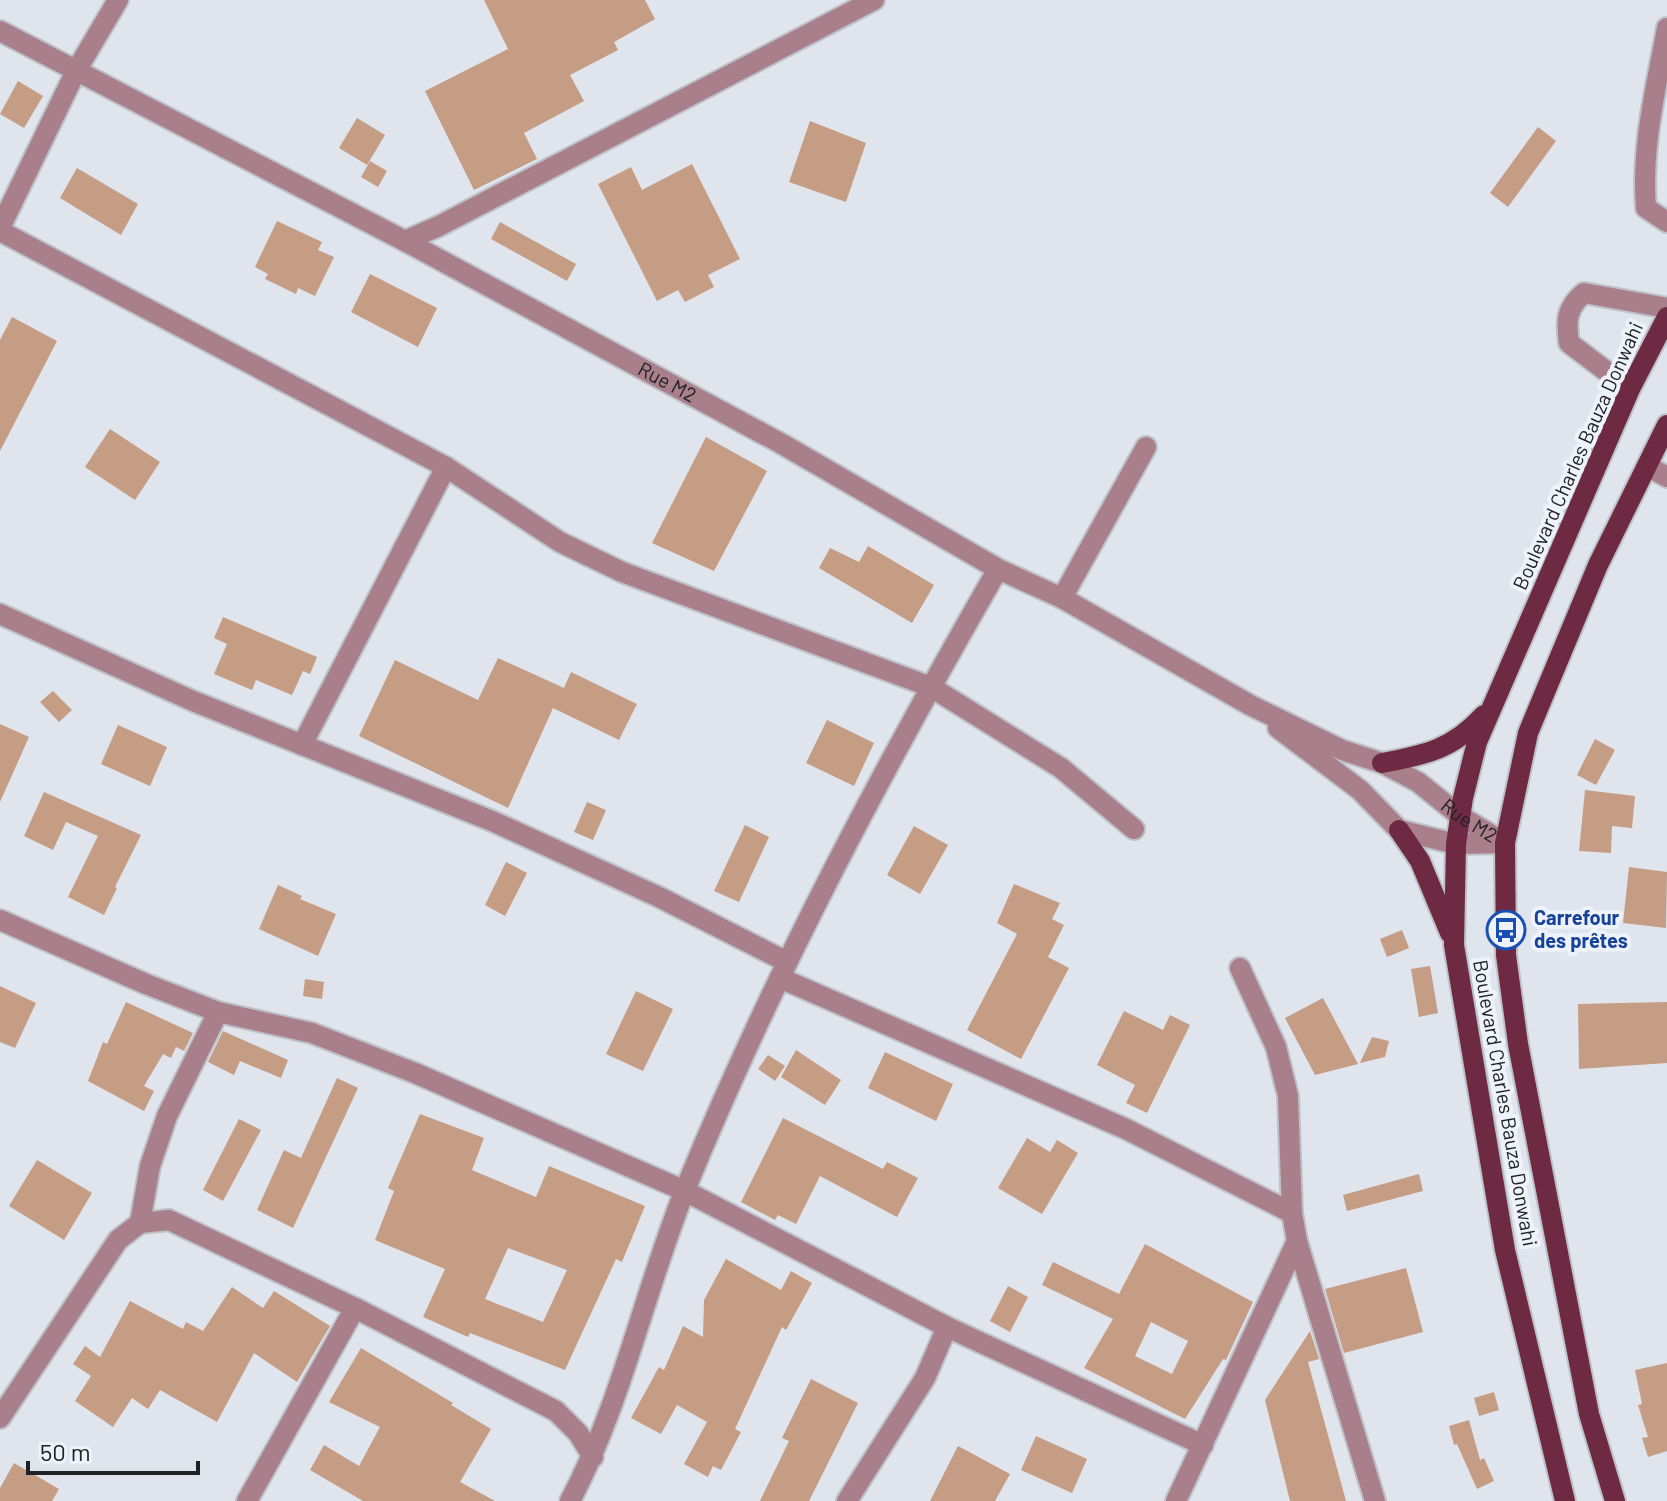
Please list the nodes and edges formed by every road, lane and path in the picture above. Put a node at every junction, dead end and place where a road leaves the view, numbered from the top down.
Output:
1 (118, 0) edge
2 (874, 0) edge
3 (1667, 28) edge
4 (0, 31) edge
5 (76, 71) junction
6 (1667, 222) edge
7 (0, 229) edge
8 (405, 241) junction
9 (1667, 308) edge
10 (1667, 317) edge
11 (1630, 389) junction
12 (1667, 425) edge
13 (1146, 447) dead end
14 (1647, 466) junction
15 (446, 467) junction
16 (1667, 477) edge
17 (998, 569) junction
18 (1062, 598) junction
19 (0, 614) edge
20 (931, 687) junction
21 (1250, 705) junction
22 (1493, 707) junction
23 (302, 745) junction
24 (1382, 763) junction
25 (1460, 816) junction
26 (1134, 829) dead end
27 (1399, 830) junction
28 (1505, 843) junction
29 (1456, 844) junction
30 (0, 920) edge
31 (1454, 945) junction
32 (1240, 968) dead end
33 (784, 970) junction
34 (218, 1012) junction
35 (685, 1191) junction
36 (1292, 1213) junction
37 (140, 1223) junction
38 (1297, 1241) junction
39 (355, 1308) junction
40 (947, 1327) junction
41 (0, 1418) edge
42 (1203, 1445) junction
43 (593, 1457) junction
44 (247, 1501) edge
45 (570, 1501) edge
46 (847, 1501) edge
47 (1176, 1501) edge
48 (1375, 1501) edge
49 (1565, 1501) edge
50 (1615, 1501) edge

1 - 5 street
2 - 8 street
3 - 6 street
4 - 5 street, Rue M2
5 - 7 street
5 - 8 street, Rue M2
7 - 15 street
8 - 17 street, Rue M2
9 - 11 street
10 - 11 main road, Boulevard Charles Bauza Donwahi
11 - 22 main road, Boulevard Charles Bauza Donwahi
12 - 14 main road, Boulevard Charles Bauza Donwahi
13 - 18 street
14 - 16 street
14 - 28 main road, Boulevard Charles Bauza Donwahi
15 - 20 street
15 - 23 street
17 - 18 street, Rue M2
17 - 20 street
18 - 21 street, Rue M2
19 - 23 street
20 - 26 street
20 - 33 street
21 - 24 street, Rue M2
21 - 27 street, Rue M2
22 - 24 main road
22 - 25 main road, Boulevard Charles Bauza Donwahi
23 - 33 street
24 - 25 street, Rue M2
25 - 28 street, Rue M2
25 - 29 main road, Boulevard Charles Bauza Donwahi
27 - 29 street, Rue M2
27 - 31 main road
28 - 29 street, Rue M2
28 - 50 main road, Boulevard Charles Bauza Donwahi
29 - 31 main road, Boulevard Charles Bauza Donwahi
30 - 34 street
31 - 49 main road, Boulevard Charles Bauza Donwahi
32 - 36 street
33 - 35 street
33 - 36 street
34 - 35 street
34 - 37 street
35 - 40 street
35 - 43 street
36 - 38 street
37 - 39 street
37 - 41 street
38 - 42 street
38 - 48 street
39 - 43 street
39 - 44 street
40 - 42 street
40 - 46 street
42 - 47 street
43 - 45 street

